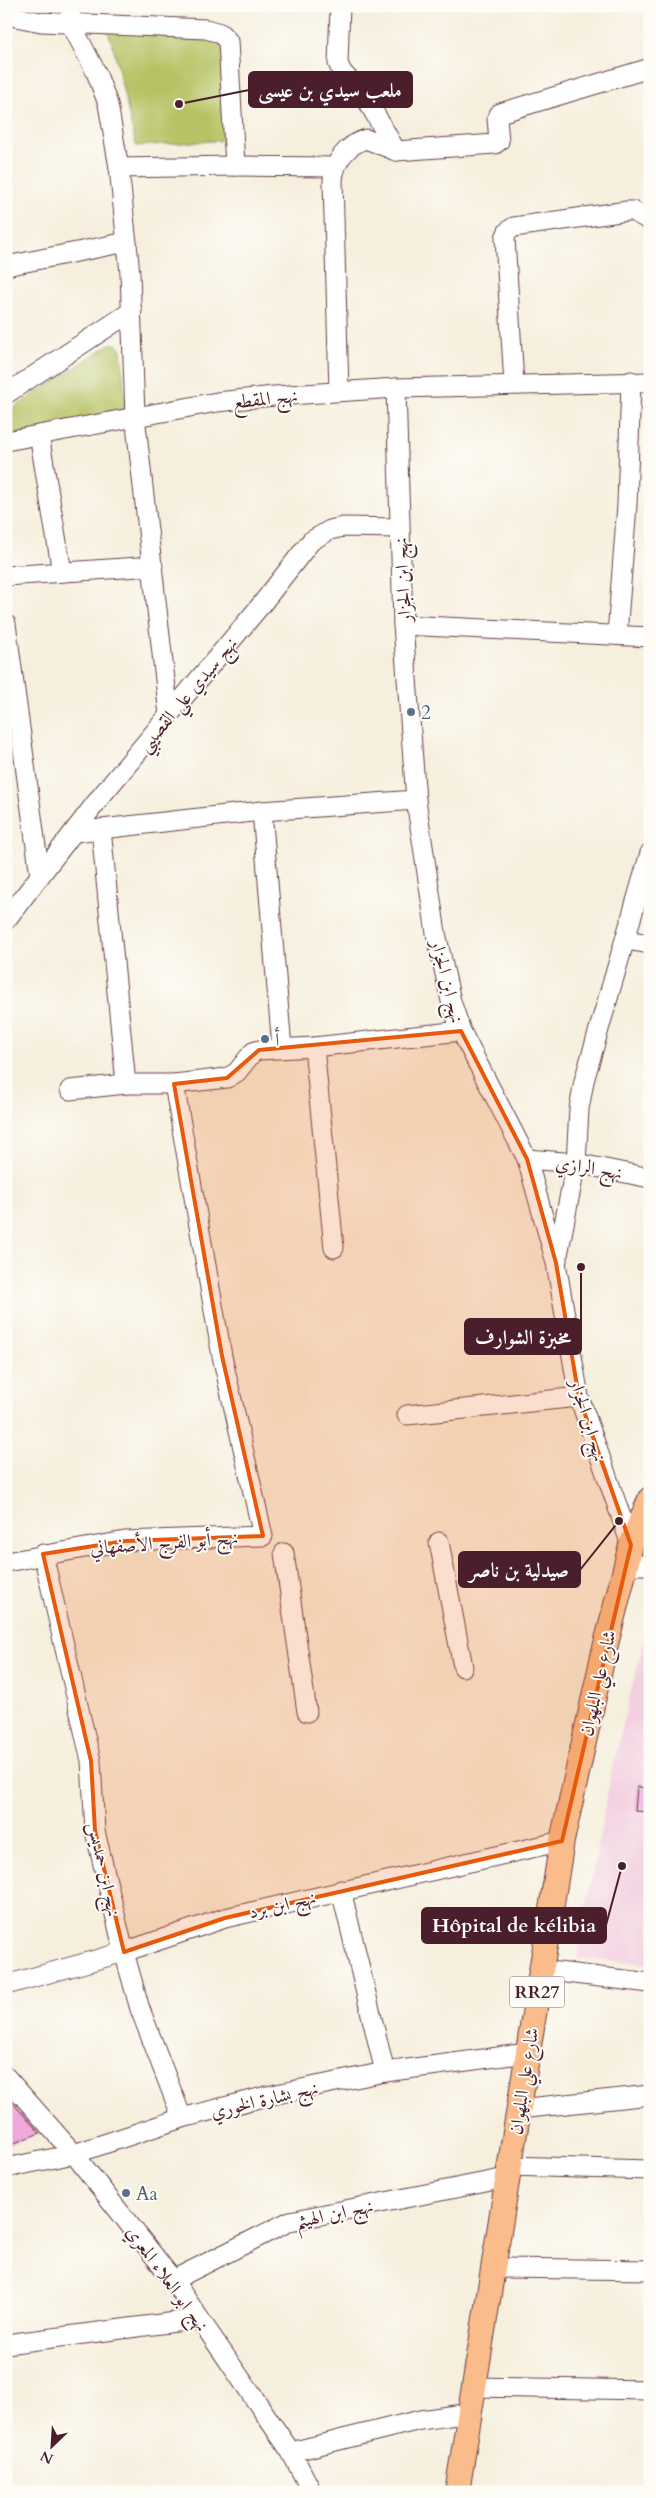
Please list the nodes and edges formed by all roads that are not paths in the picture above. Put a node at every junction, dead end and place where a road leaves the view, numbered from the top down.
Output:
1 (340, 6) edge
2 (6, 15) edge
3 (71, 15) edge
4 (650, 68) edge
5 (396, 151) junction
6 (235, 166) junction
7 (336, 167) junction
8 (119, 168) junction
9 (650, 220) edge
10 (127, 242) junction
11 (6, 266) edge
12 (132, 311) junction
13 (640, 381) edge
14 (514, 384) junction
15 (396, 388) junction
16 (339, 391) junction
17 (6, 394) edge
18 (134, 416) junction
19 (39, 435) junction
20 (6, 441) edge
21 (399, 528) junction
22 (153, 566) junction
23 (62, 572) junction
24 (6, 576) edge
25 (6, 624) edge
26 (403, 625) junction
27 (618, 636) junction
28 (650, 637) edge
29 (168, 715) junction
30 (416, 800) junction
31 (262, 811) junction
32 (101, 829) junction
33 (75, 832) junction
34 (650, 853) edge
35 (40, 876) junction
36 (6, 920) edge
37 (626, 940) junction
38 (650, 944) edge
39 (461, 1031) junction
40 (314, 1047) junction
41 (282, 1048) junction
42 (126, 1084) junction
43 (174, 1084) junction
44 (70, 1090) dead end
45 (528, 1160) junction
46 (576, 1163) junction
47 (650, 1178) edge
48 (334, 1248) dead end
49 (556, 1263) junction
50 (579, 1397) junction
51 (406, 1415) dead end
52 (650, 1499) edge
53 (439, 1542) dead end
54 (284, 1553) dead end
55 (43, 1554) junction
56 (629, 1555) junction
57 (6, 1562) edge
58 (650, 1566) edge
59 (463, 1667) dead end
60 (307, 1712) dead end
61 (562, 1841) junction
62 (341, 1890) junction
63 (124, 1952) junction
64 (541, 1970) junction
65 (650, 1982) edge
66 (6, 1986) edge
67 (527, 2054) junction
68 (385, 2072) junction
69 (6, 2077) edge
70 (650, 2095) edge
71 (519, 2109) junction
72 (182, 2118) junction
73 (74, 2154) junction
74 (6, 2168) edge
75 (650, 2170) edge
76 (507, 2172) junction
77 (494, 2268) junction
78 (650, 2270) edge
79 (173, 2280) junction
80 (199, 2319) junction
81 (6, 2344) edge
82 (474, 2387) junction
83 (650, 2390) edge
84 (470, 2413) junction
85 (291, 2452) junction
86 (312, 2492) edge
87 (457, 2492) edge

1 - 5 street
2 - 3 street
3 - 6 street
3 - 8 street
4 - 5 street
5 - 7 street
6 - 7 street
6 - 8 street
7 - 16 street
8 - 10 street
9 - 14 street
10 - 11 street
10 - 12 street
12 - 17 street
12 - 18 street
13 - 14 street, نهج المقطع
13 - 27 street
14 - 15 street, نهج المقطع
15 - 16 street, نهج المقطع
15 - 21 street, نهج ابن الجزار
16 - 18 street, نهج المقطع
18 - 19 street, نهج المقطع
18 - 22 street
19 - 20 street, نهج المقطع
19 - 23 street
21 - 26 street, نهج ابن الجزار
21 - 29 street, نهج سيدي علي القصيبي
22 - 23 street
22 - 29 street
23 - 24 street
25 - 35 street
26 - 27 street
26 - 30 street, نهج ابن الجزار
27 - 28 street
29 - 33 street, نهج سيدي علي القصيبي
30 - 31 street
30 - 39 street, نهج ابن الجزار
31 - 32 street
31 - 41 street
32 - 33 street
32 - 42 street
33 - 35 street, نهج سيدي علي القصيبي
34 - 37 street
35 - 36 street, نهج سيدي علي القصيبي
37 - 38 street
37 - 46 street
39 - 40 street
39 - 45 street, نهج ابن الجزار
40 - 41 street
40 - 48 street
41 - 43 street
42 - 43 street
42 - 44 street
43 - 55 street, نهج أبو الفرج الأصفهاني
45 - 46 street, نهج الرازي
45 - 49 street, نهج ابن الجزار
46 - 47 street, نهج الرازي
46 - 49 street
49 - 50 street, نهج ابن الجزار
50 - 51 street
50 - 56 street, نهج ابن الجزار
52 - 56 main road, شارع علي البلهوان / RR27
53 - 59 street
54 - 60 street
55 - 57 street, نهج أبو الفرج الأصفهاني
55 - 63 street, نهج ابن حمديس
56 - 58 street
56 - 61 main road, شارع علي البلهوان / RR27
61 - 62 street, نهج ابن برد
61 - 64 main road, شارع علي البلهوان / RR27
62 - 63 street, نهج ابن برد
62 - 68 street
63 - 66 street, نهج ابن برد
63 - 72 street, نهج ابن حمديس
64 - 65 street
64 - 67 main road, شارع علي البلهوان / RR27
67 - 68 street, نهج بشارة الخوري
67 - 71 main road, شارع علي البلهوان / RR27
68 - 72 street, نهج بشارة الخوري
69 - 73 street, نهج ابو العلاء المعري
70 - 71 street
71 - 76 main road, شارع علي البلهوان / RR27
72 - 73 street, نهج بشارة الخوري
73 - 74 street, نهج بشارة الخوري
73 - 79 street, نهج ابو العلاء المعري
75 - 76 street, نهج ابن الهيثم
76 - 77 main road, شارع علي البلهوان / RR27
76 - 79 street, نهج ابن الهيثم
77 - 78 street
77 - 82 main road, شارع علي البلهوان / RR27
79 - 80 street, نهج ابو العلاء المعري
80 - 81 street
80 - 85 street, نهج ابو العلاء المعري
82 - 83 street
82 - 84 main road, شارع علي البلهوان / RR27
84 - 85 street
84 - 87 main road, شارع علي البلهوان / RR27
85 - 86 street, نهج ابو العلاء المعري

